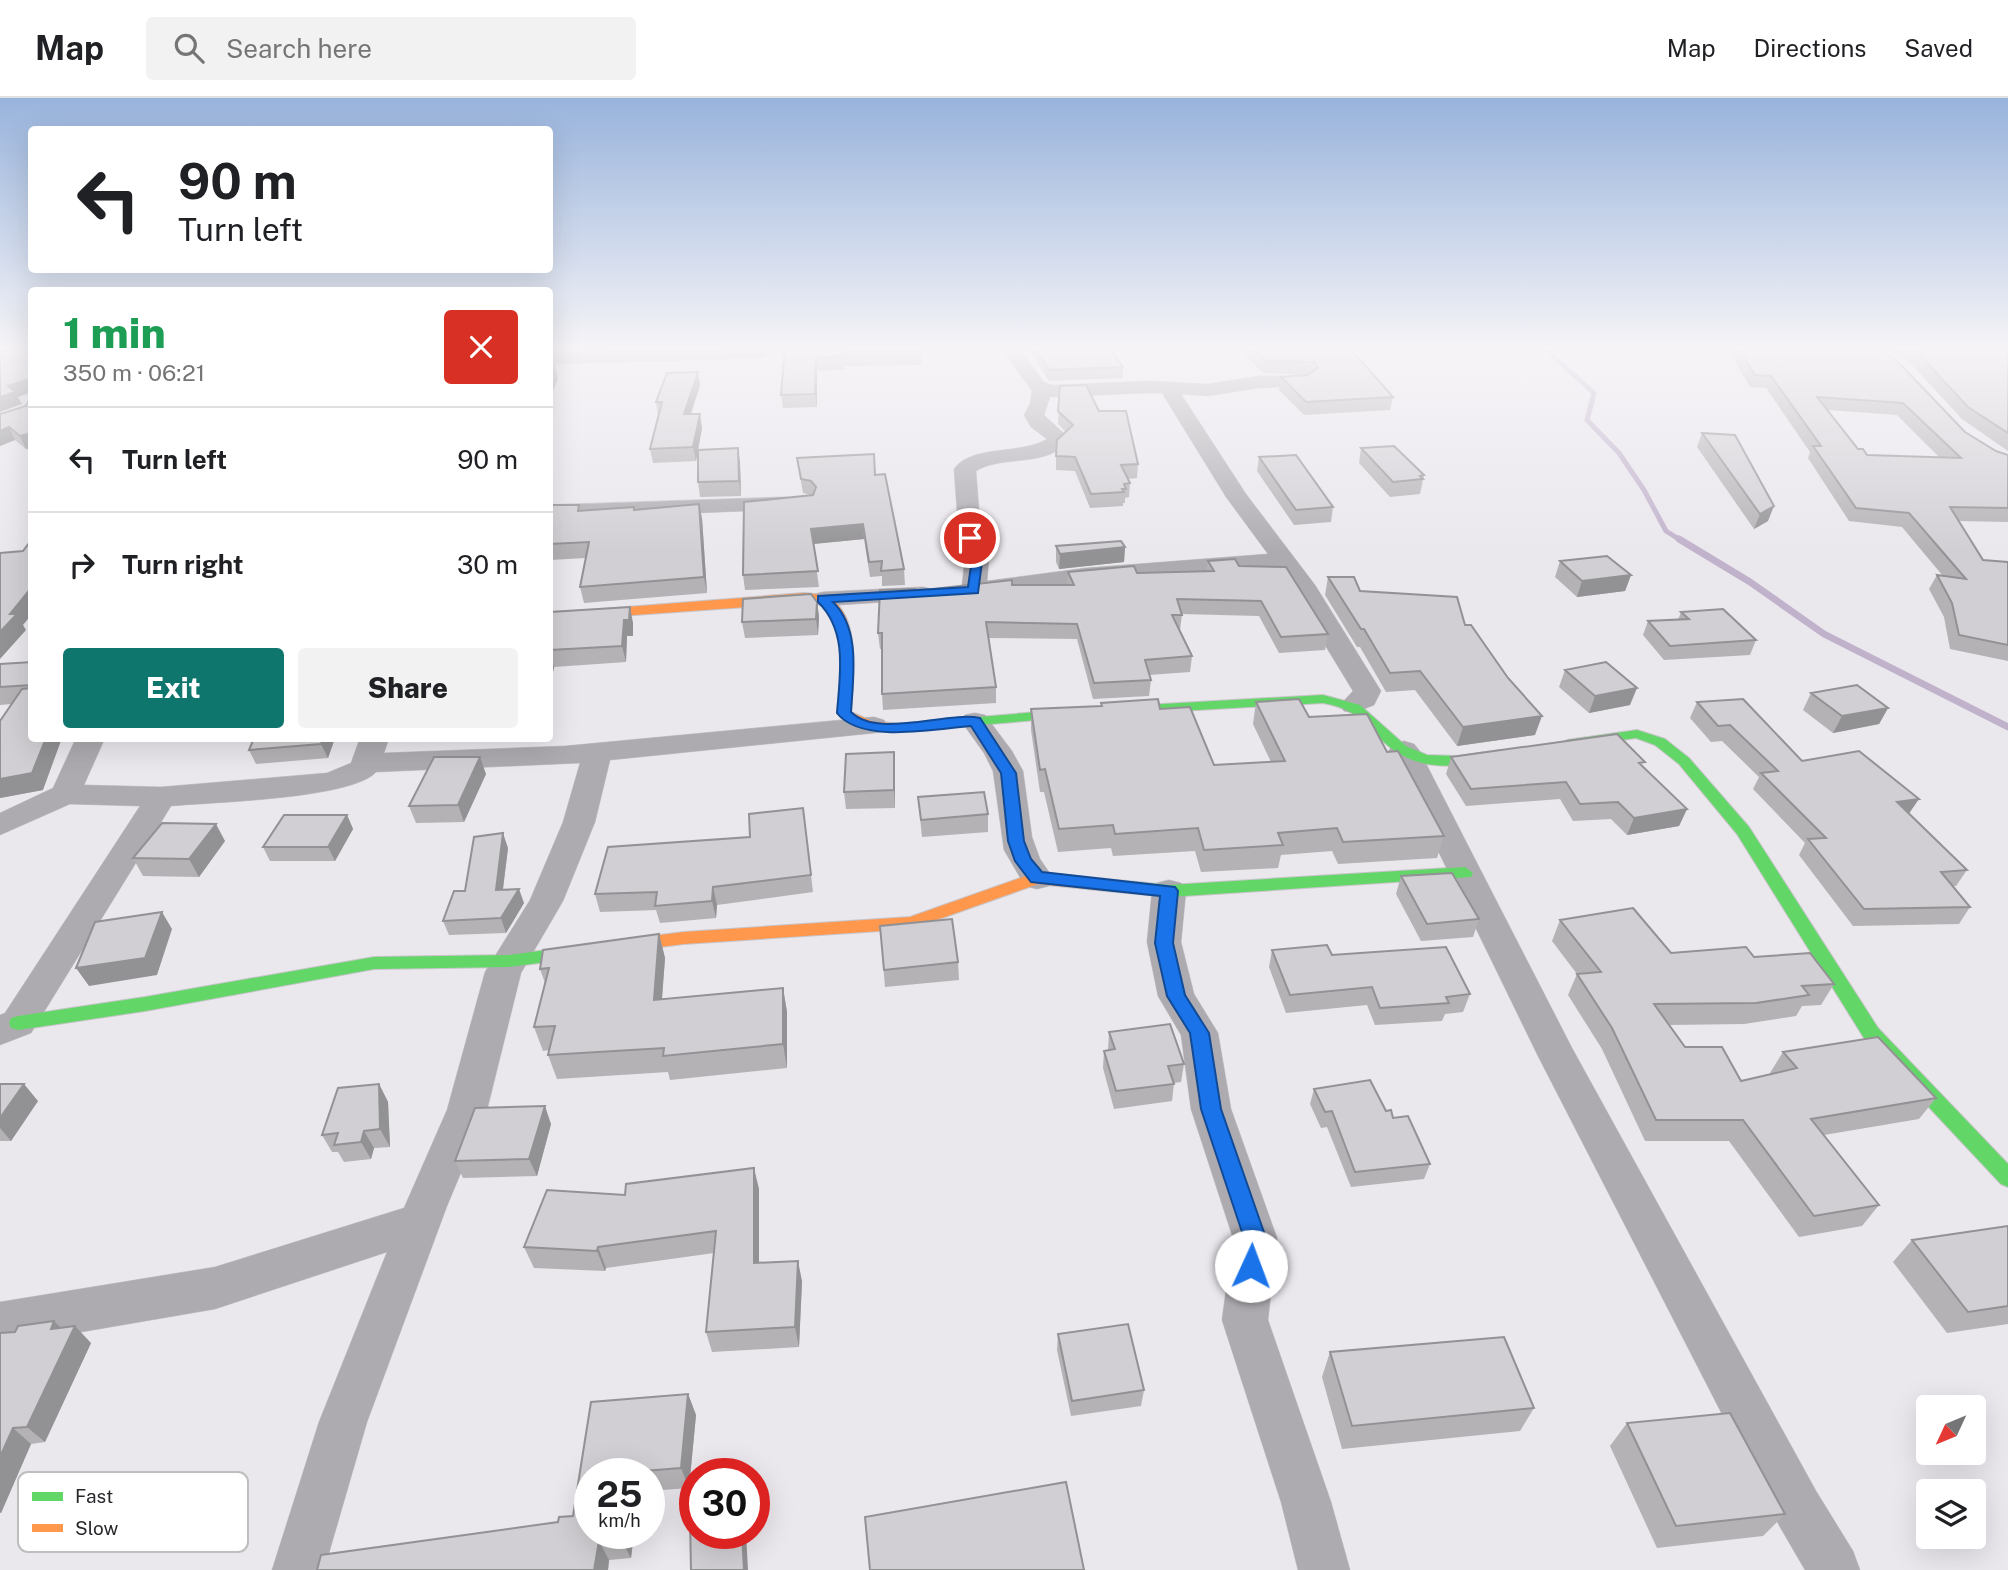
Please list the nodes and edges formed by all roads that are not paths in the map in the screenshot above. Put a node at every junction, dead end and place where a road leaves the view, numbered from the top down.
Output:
1 (1034, 416) edge
2 (1186, 416) edge
3 (804, 503) edge
4 (553, 512) edge
5 (1284, 560) junction
6 (974, 591) junction
7 (823, 599) junction
8 (553, 617) edge
9 (1354, 705) junction
10 (975, 721) junction
11 (874, 726) junction
12 (89, 742) edge
13 (1555, 746) edge
14 (1404, 750) junction
15 (370, 751) edge
16 (597, 752) junction
17 (1514, 752) edge
18 (65, 794) junction
19 (161, 797) junction
20 (0, 825) edge
21 (1465, 873) junction
22 (1037, 878) junction
23 (1169, 891) junction
24 (509, 961) junction
25 (9, 1027) edge
26 (2008, 1178) edge
27 (420, 1222) junction
28 (0, 1324) edge
29 (298, 1570) edge
30 (1324, 1570) edge
31 (1834, 1570) edge

1 - 6 street
2 - 5 street
3 - 4 street
5 - 6 street
5 - 9 street
6 - 7 street
7 - 8 street
7 - 11 street
9 - 10 street
9 - 14 street
10 - 11 street
10 - 22 street
11 - 16 street
12 - 18 street
13 - 26 street
14 - 17 street
14 - 21 street
15 - 16 street
15 - 19 street
16 - 24 street
18 - 19 street
18 - 20 street
19 - 25 street
21 - 23 street
21 - 31 street
22 - 23 street
22 - 24 street
23 - 30 street
24 - 25 street
24 - 27 street
27 - 28 street
27 - 29 street

